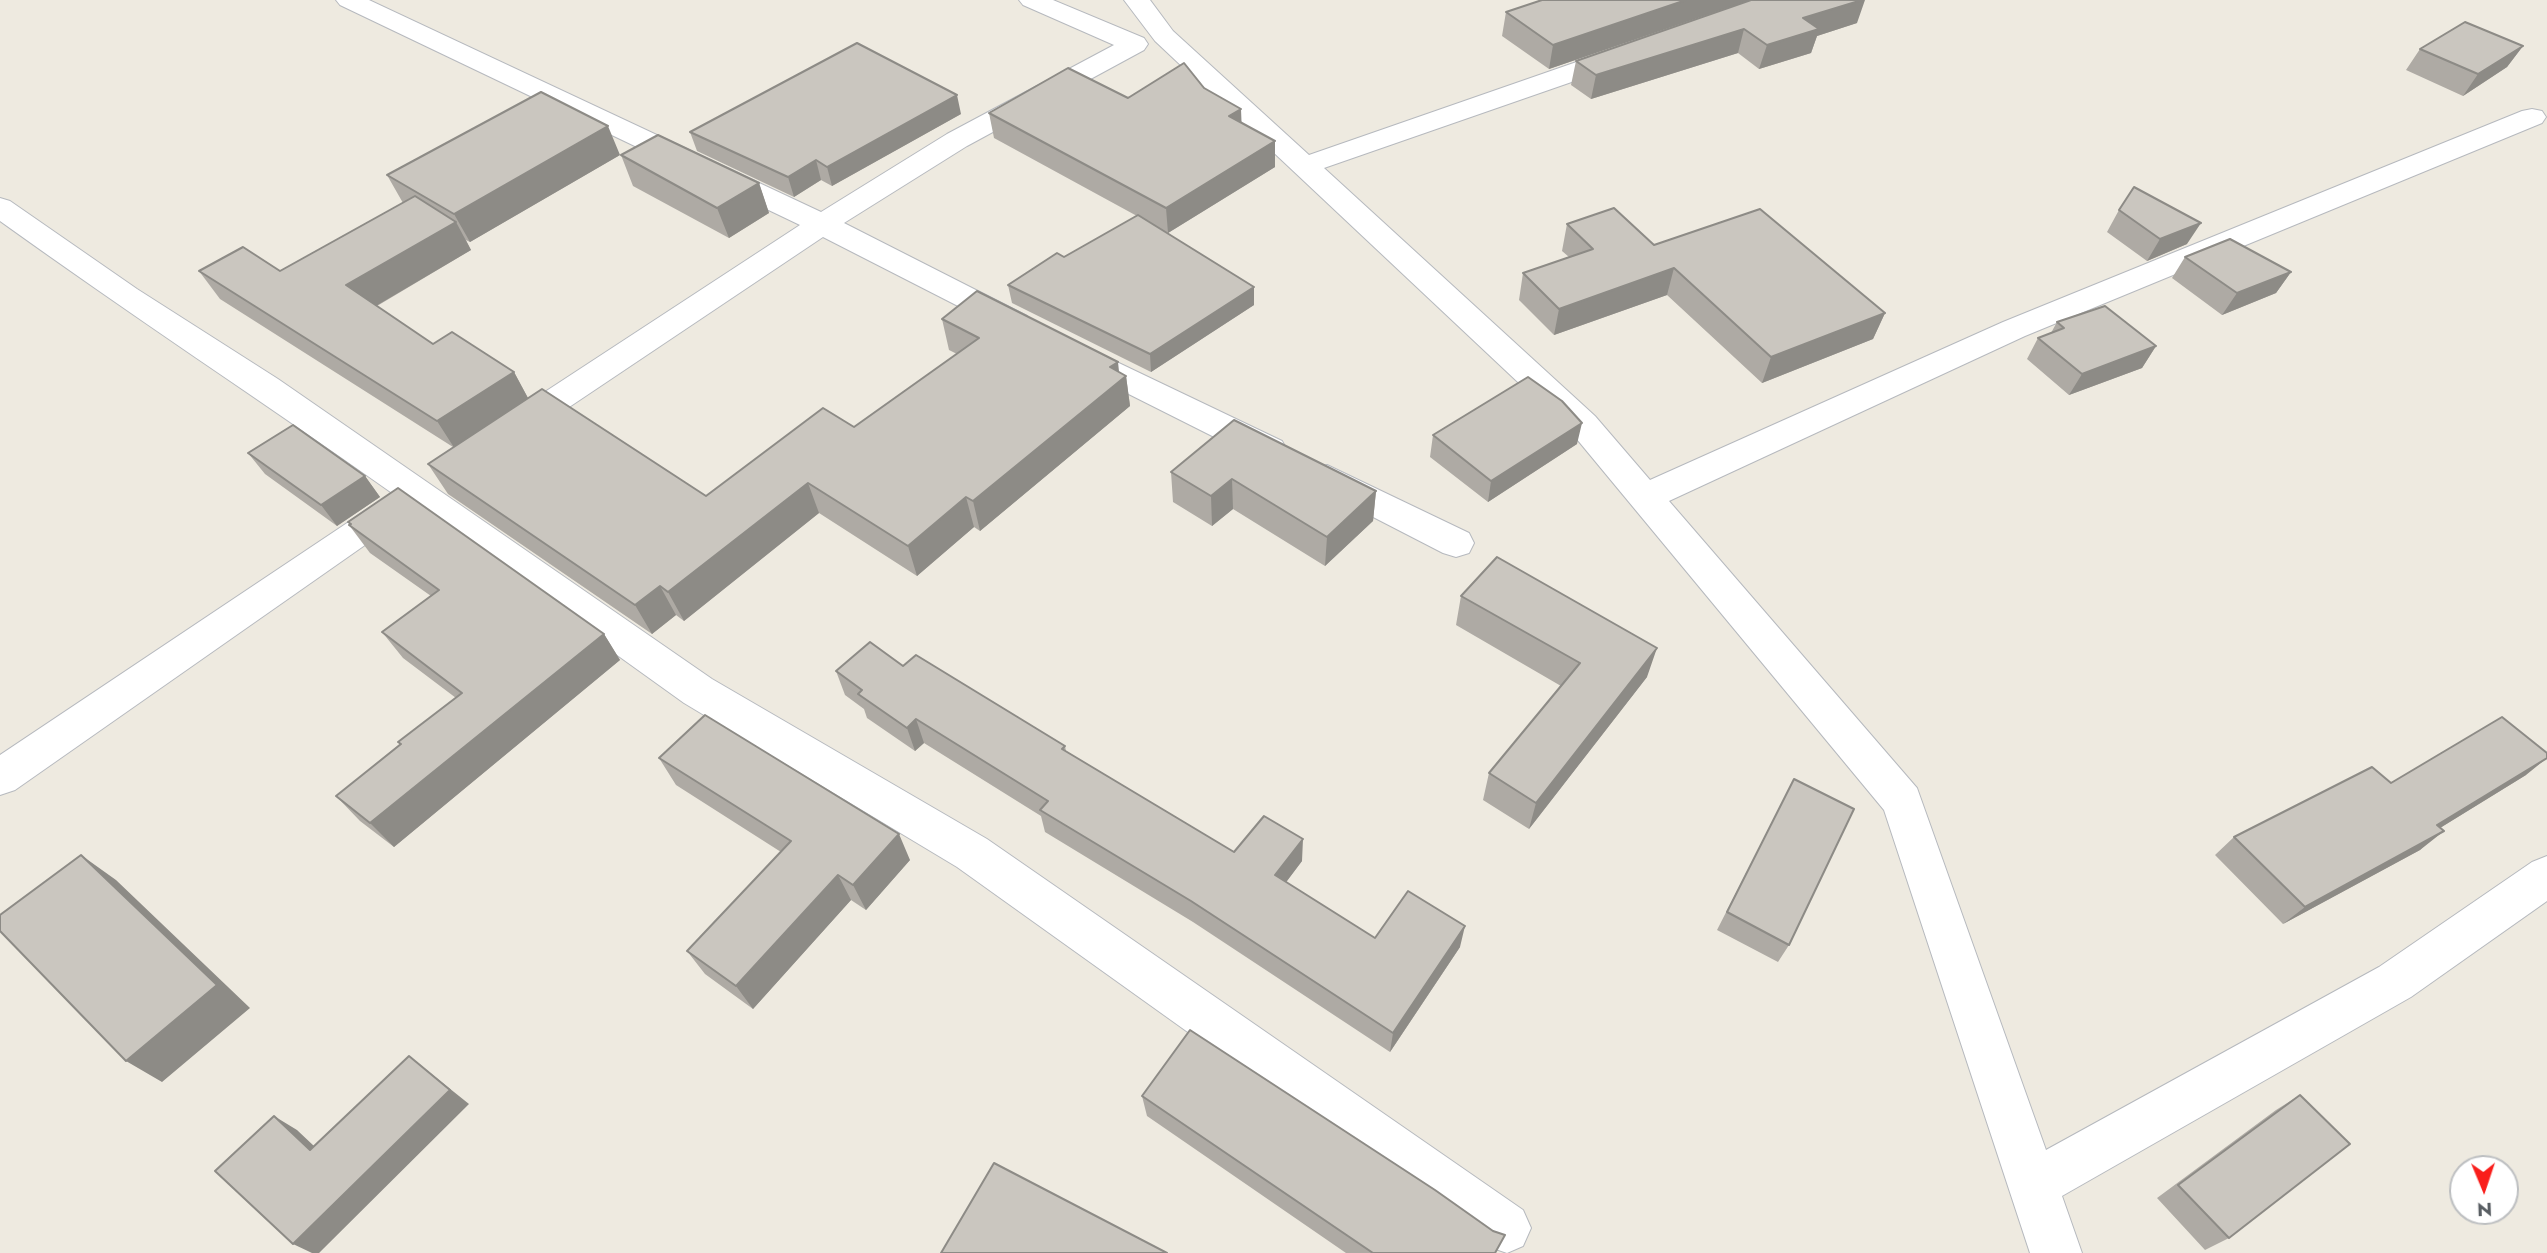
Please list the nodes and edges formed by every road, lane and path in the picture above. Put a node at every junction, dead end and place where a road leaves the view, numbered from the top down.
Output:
1 (349, 0) edge
2 (1031, 0) edge
3 (1137, 0) edge
4 (1149, 40) junction
5 (1641, 49) edge
6 (2532, 117) dead end
7 (1304, 166) junction
8 (0, 208) edge
9 (822, 224) junction
10 (487, 446) edge
11 (429, 485) junction
12 (1645, 497) junction
13 (1456, 542) dead end
14 (0, 777) edge
15 (2547, 876) edge
16 (2033, 1185) junction
17 (1505, 1228) dead end
18 (2056, 1253) edge

1 - 9 street
2 - 4 street
3 - 4 street
4 - 7 street
4 - 9 street
5 - 7 street
6 - 12 street
7 - 12 street
8 - 11 street
9 - 10 street
9 - 13 street
11 - 14 street
11 - 17 street
12 - 16 street
15 - 16 street
16 - 18 street

